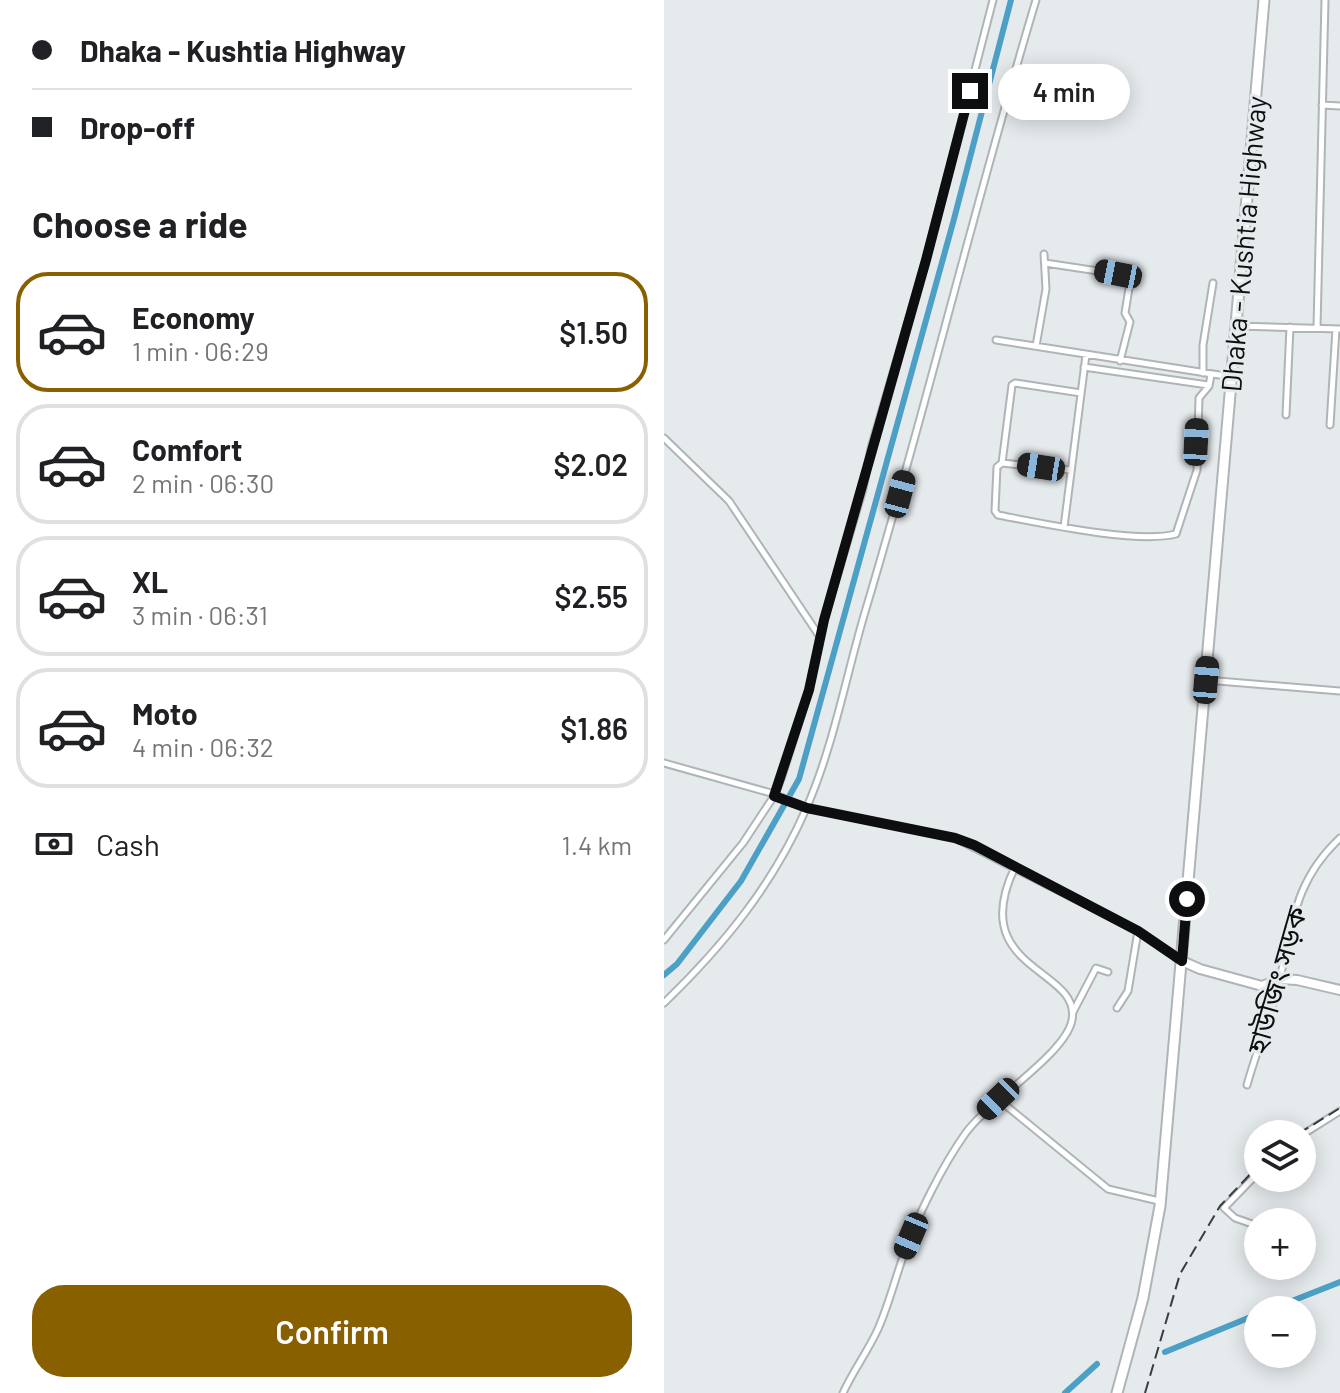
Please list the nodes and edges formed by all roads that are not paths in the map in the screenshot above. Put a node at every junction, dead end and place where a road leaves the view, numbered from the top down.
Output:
1 (993, 0) edge
2 (1036, 0) edge
3 (1264, 0) edge
4 (1325, 0) edge
5 (1322, 105) junction
6 (1340, 106) edge
7 (1044, 254) dead end
8 (1045, 263) junction
9 (1213, 283) dead end
10 (1237, 326) junction
11 (1290, 327) junction
12 (1317, 327) junction
13 (1338, 329) edge
14 (996, 340) dead end
15 (1036, 346) junction
16 (1086, 355) junction
17 (1120, 361) junction
18 (1084, 367) junction
19 (1203, 373) junction
20 (1211, 375) junction
21 (1233, 377) junction
22 (1209, 386) junction
23 (1081, 393) junction
24 (1286, 415) dead end
25 (1330, 425) dead end
26 (664, 438) edge
27 (1002, 463) junction
28 (1070, 470) junction
29 (1064, 527) junction
30 (820, 637) junction
31 (1206, 680) junction
32 (1340, 691) edge
33 (664, 763) edge
34 (774, 796) junction
35 (807, 808) junction
36 (1340, 838) edge
37 (1015, 867) junction
38 (1138, 931) junction
39 (664, 940) edge
40 (1182, 961) junction
41 (1108, 972) dead end
42 (1280, 979) junction
43 (1340, 990) edge
44 (664, 1003) edge
45 (1117, 1008) dead end
46 (1072, 1012) junction
47 (1247, 1085) dead end
48 (998, 1099) junction
49 (1340, 1111) edge
50 (1316, 1126) edge
51 (1244, 1187) edge
52 (1161, 1201) junction
53 (1244, 1221) edge
54 (843, 1393) edge
55 (1117, 1393) edge

1 - 30 street
2 - 35 street
3 - 10 main road, Dhaka - Kushtia Highway
4 - 5 street
5 - 6 street
5 - 12 street
7 - 8 street
8 - 15 street
8 - 17 street
9 - 19 street
10 - 11 street
10 - 21 main road, Dhaka - Kushtia Highway
11 - 12 street
11 - 24 street
12 - 13 street
13 - 25 street
14 - 15 street
15 - 16 street
16 - 17 street
16 - 18 street
17 - 19 street
18 - 22 street
18 - 23 street
19 - 20 street
20 - 21 street
20 - 22 street
21 - 31 main road, Dhaka - Kushtia Highway
22 - 29 street
23 - 27 street
23 - 28 street
26 - 30 street
27 - 28 street
27 - 29 street
28 - 29 street
30 - 34 street
31 - 32 street
31 - 40 main road, Dhaka - Kushtia Highway
33 - 34 street
34 - 35 street
34 - 39 street
35 - 37 street
35 - 44 street
36 - 42 street, হাউজিং সড়ক
37 - 38 street
37 - 46 street
38 - 40 street
38 - 45 street
40 - 42 main road
40 - 52 main road, Dhaka - Kushtia Highway
41 - 46 street
42 - 43 main road
42 - 47 street, হাউজিং সড়ক
46 - 48 street
48 - 52 street
48 - 54 street
49 - 50 street
51 - 53 street
52 - 55 main road, Dhaka - Kushtia Highway

